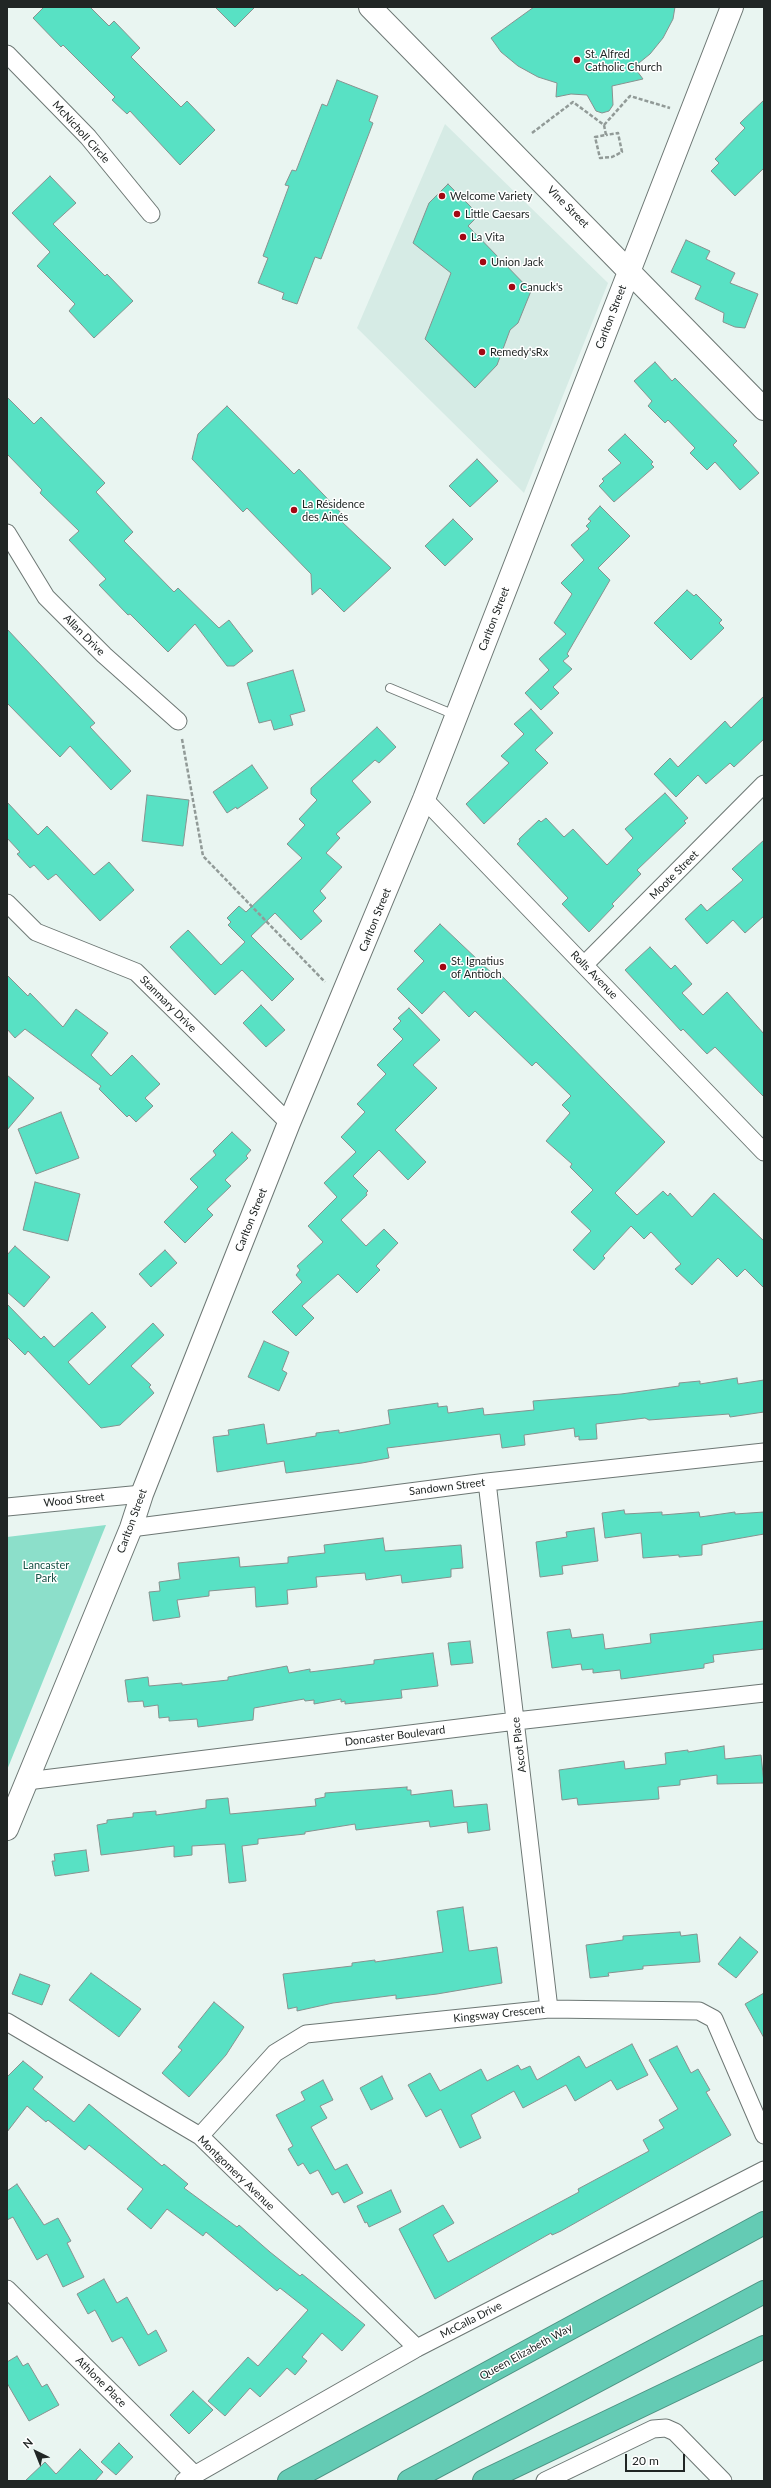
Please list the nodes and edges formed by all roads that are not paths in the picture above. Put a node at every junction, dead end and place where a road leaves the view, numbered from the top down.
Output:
1 (370, 7) edge
2 (732, 7) edge
3 (7, 54) edge
4 (151, 214) dead end
5 (630, 269) junction
6 (764, 409) edge
7 (7, 534) edge
8 (390, 688) dead end
9 (456, 715) junction
10 (178, 722) road end
11 (764, 784) edge
12 (424, 799) junction
13 (7, 903) edge
14 (584, 965) junction
15 (289, 1123) junction
16 (764, 1152) edge
17 (764, 1452) edge
18 (487, 1482) junction
19 (142, 1494) junction
20 (7, 1507) edge
21 (131, 1528) junction
22 (764, 1693) edge
23 (516, 1721) junction
24 (27, 1781) junction
25 (7, 1829) edge
26 (549, 2009) junction
27 (7, 2022) edge
28 (764, 2135) edge
29 (200, 2136) junction
30 (764, 2170) edge
31 (761, 2224) edge
32 (7, 2289) edge
33 (764, 2292) edge
34 (764, 2347) edge
35 (417, 2348) junction
36 (189, 2478) edge
37 (289, 2481) edge
38 (409, 2481) edge
39 (484, 2481) edge
40 (545, 2481) edge
41 (723, 2481) edge

1 - 5 main road, Vine Street
2 - 5 main road, Carlton Street
3 - 4 street, McNicholl Circle
5 - 6 main road, Vine Street
5 - 9 main road, Carlton Street
7 - 10 street, Allan Drive
8 - 9 lane
9 - 12 main road, Carlton Street
11 - 14 street, Moote Street
12 - 14 street, Rolls Avenue
12 - 15 main road, Carlton Street
13 - 15 street, Stanmary Drive
14 - 16 street, Rolls Avenue
15 - 19 main road, Carlton Street
17 - 18 street, Sandown Street
18 - 21 street, Sandown Street
18 - 23 street, Ascot Place
19 - 20 street, Wood Street
19 - 21 main road, Carlton Street
21 - 24 main road, Carlton Street
22 - 23 street, Doncaster Boulevard
23 - 24 street, Doncaster Boulevard
23 - 26 street, Ascot Place
24 - 25 main road, Carlton Street
26 - 28 street, Kingsway Crescent
26 - 29 street, Kingsway Crescent
27 - 29 street, Montgomery Avenue
29 - 35 street, Montgomery Avenue
30 - 35 street, McCalla Drive
31 - 37 highway, Queen Elizabeth Way
32 - 36 street, Athlone Place
33 - 38 highway
34 - 39 highway
35 - 36 street, McCalla Drive
40 - 41 street

